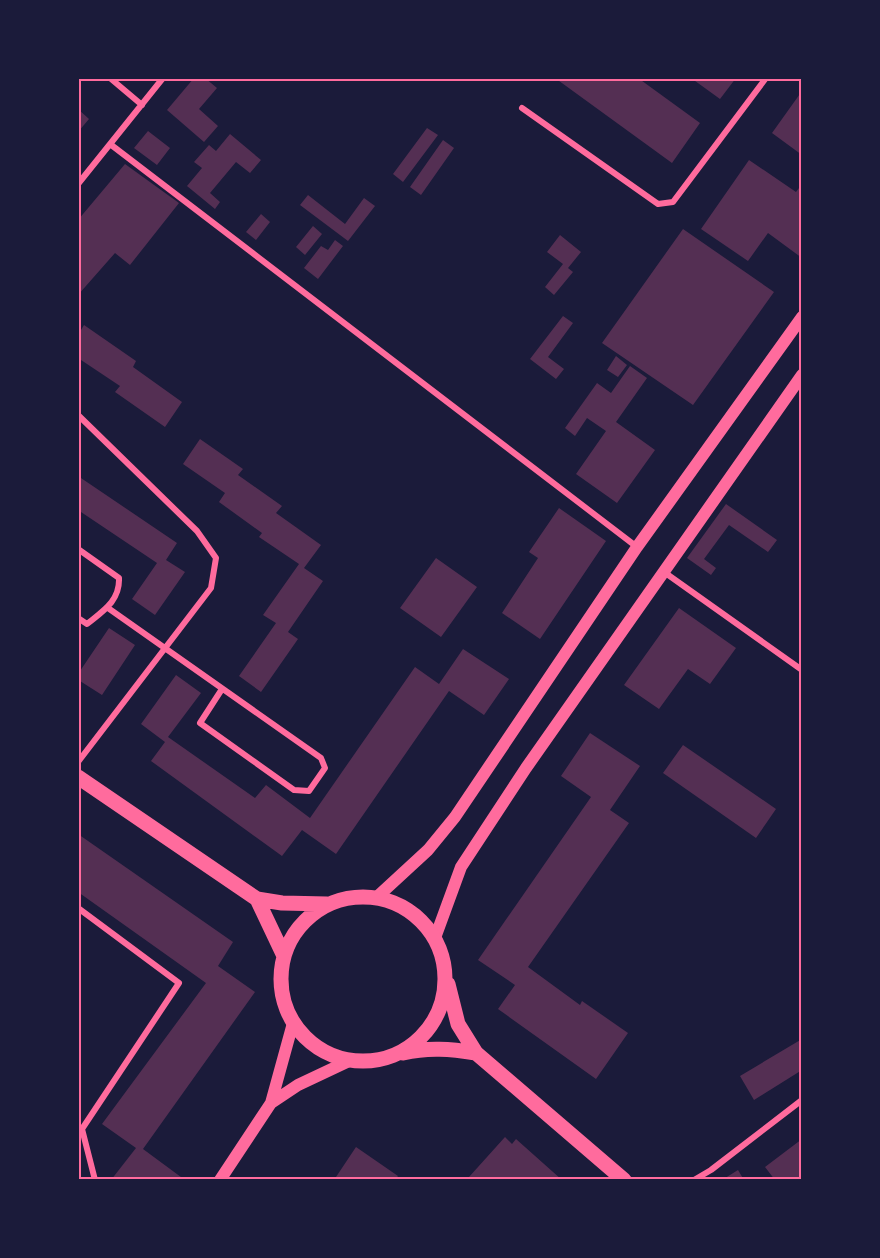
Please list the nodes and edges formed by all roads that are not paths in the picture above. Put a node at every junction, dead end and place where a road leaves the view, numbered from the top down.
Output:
1 (110, 78) edge
2 (163, 78) edge
3 (766, 78) edge
4 (142, 105) junction
5 (522, 108) dead end
6 (110, 144) junction
7 (78, 184) edge
8 (802, 317) edge
9 (802, 375) edge
10 (78, 415) edge
11 (637, 547) junction
12 (78, 549) edge
13 (664, 572) junction
14 (108, 608) junction
15 (78, 618) edge
16 (165, 649) junction
17 (802, 670) edge
18 (222, 689) junction
19 (78, 762) edge
20 (78, 777) edge
21 (377, 897) junction
22 (257, 898) junction
23 (327, 904) junction
24 (78, 908) edge
25 (435, 938) junction
26 (284, 956) junction
27 (445, 971) junction
28 (293, 1023) junction
29 (476, 1053) junction
30 (380, 1059) junction
31 (351, 1060) junction
32 (802, 1100) edge
33 (271, 1103) junction
34 (95, 1180) edge
35 (220, 1180) edge
36 (624, 1180) edge
37 (693, 1180) edge

1 - 4 street
2 - 4 street
3 - 5 street
4 - 6 street
6 - 7 street
6 - 11 street
8 - 11 main road
9 - 13 main road
10 - 16 street
11 - 21 main road
12 - 14 street
13 - 17 street
13 - 25 main road
14 - 15 street
14 - 16 street
16 - 18 street
16 - 19 street
18 - 18 street
20 - 22 main road
21 - 23 main road
21 - 25 main road
22 - 23 main road
22 - 26 main road
23 - 26 main road
24 - 34 street
25 - 27 main road
26 - 28 main road
27 - 29 main road
27 - 30 main road
28 - 31 main road
28 - 33 main road
29 - 30 main road
29 - 36 main road
30 - 31 main road
31 - 33 main road
32 - 37 street
33 - 35 main road

